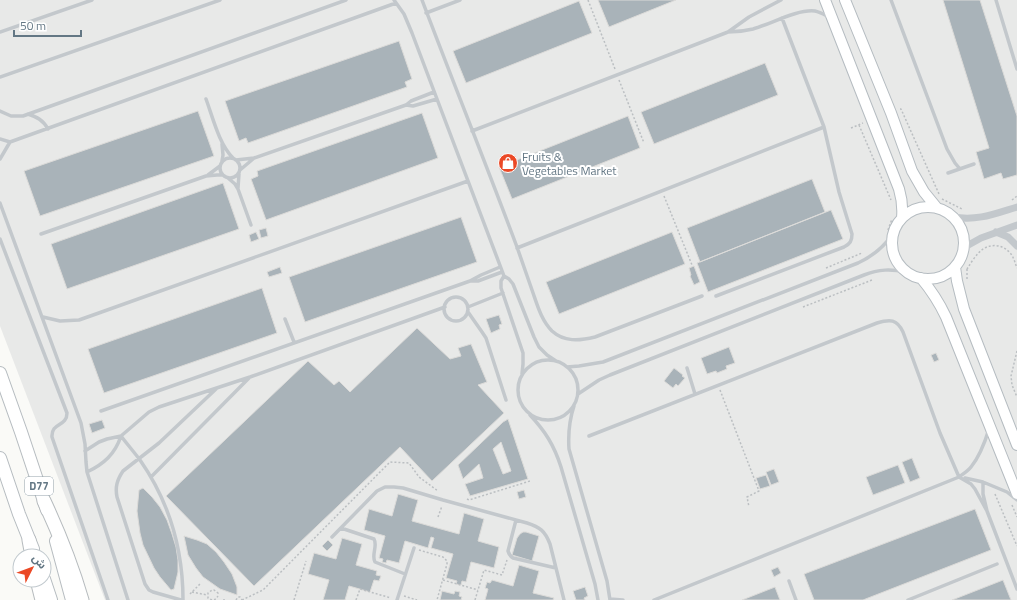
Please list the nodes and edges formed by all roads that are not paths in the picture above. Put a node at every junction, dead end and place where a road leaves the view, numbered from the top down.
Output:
1 (92, 0) edge
2 (220, 0) edge
3 (346, 0) edge
4 (422, 0) edge
5 (460, 0) edge
6 (825, 0) edge
7 (845, 0) edge
8 (891, 0) edge
9 (996, 0) edge
10 (778, 1) edge
11 (395, 2) edge
12 (426, 13) junction
13 (782, 18) junction
14 (832, 18) junction
15 (0, 32) edge
16 (728, 32) junction
17 (1017, 53) edge
18 (1012, 54) junction
19 (1017, 69) edge
20 (0, 77) edge
21 (434, 92) junction
22 (206, 99) dead end
23 (437, 99) junction
24 (406, 105) junction
25 (0, 111) edge
26 (28, 114) junction
27 (824, 127) junction
28 (48, 128) junction
29 (472, 131) junction
30 (0, 139) edge
31 (222, 141) junction
32 (10, 142) junction
33 (254, 158) junction
34 (0, 159) edge
35 (234, 159) junction
36 (222, 161) junction
37 (974, 164) dead end
38 (220, 166) junction
39 (960, 169) junction
40 (239, 172) junction
41 (948, 173) dead end
42 (206, 176) junction
43 (223, 176) junction
44 (228, 178) junction
45 (468, 181) junction
46 (238, 189) junction
47 (0, 203) edge
48 (1017, 207) edge
49 (937, 208) junction
50 (897, 217) junction
51 (953, 218) junction
52 (251, 225) dead end
53 (1017, 225) edge
54 (996, 232) junction
55 (890, 233) junction
56 (41, 234) dead end
57 (0, 239) edge
58 (1017, 246) edge
59 (517, 248) junction
60 (963, 248) junction
61 (955, 266) junction
62 (500, 267) junction
63 (906, 272) junction
64 (503, 274) junction
65 (921, 278) junction
66 (470, 281) junction
67 (503, 293) junction
68 (702, 296) dead end
69 (716, 296) dead end
70 (445, 307) junction
71 (468, 307) junction
72 (468, 312) junction
73 (43, 318) junction
74 (285, 319) dead end
75 (294, 342) junction
76 (556, 361) junction
77 (567, 367) junction
78 (687, 368) dead end
79 (0, 373) edge
80 (522, 374) junction
81 (250, 376) junction
82 (217, 387) junction
83 (578, 394) junction
84 (695, 394) junction
85 (506, 400) dead end
86 (574, 406) junction
87 (101, 411) dead end
88 (530, 415) junction
89 (990, 424) junction
90 (120, 436) junction
91 (589, 436) dead end
92 (1017, 445) edge
93 (85, 451) junction
94 (0, 458) edge
95 (139, 459) junction
96 (88, 472) junction
97 (152, 477) junction
98 (960, 477) junction
99 (984, 482) junction
100 (1017, 494) edge
101 (1017, 500) edge
102 (44, 501) junction
103 (987, 511) junction
104 (516, 520) junction
105 (341, 528) junction
106 (332, 537) dead end
107 (30, 540) junction
108 (31, 548) edge
109 (33, 548) edge
110 (414, 548) road end
111 (997, 564) dead end
112 (556, 568) junction
113 (405, 574) junction
114 (788, 581) dead end
115 (38, 588) edge
116 (47, 588) edge
117 (1017, 589) edge
118 (42, 600) edge
119 (51, 600) edge
120 (72, 600) edge
121 (82, 600) edge
122 (108, 600) edge
123 (128, 600) edge
124 (182, 600) edge
125 (397, 600) edge
126 (564, 600) edge
127 (598, 600) edge
128 (610, 600) edge
129 (624, 600) edge
130 (654, 600) edge
131 (796, 600) edge
132 (908, 600) edge

1 - 15 lane
2 - 20 lane
3 - 26 lane
4 - 12 lane
5 - 12 lane
6 - 14 street
7 - 49 street
8 - 39 lane
9 - 18 lane
10 - 16 lane
11 - 21 lane
11 - 28 lane
12 - 29 lane
13 - 14 lane
13 - 16 lane
13 - 27 lane
14 - 50 street
16 - 29 lane
17 - 18 lane
18 - 19 lane
21 - 23 lane
21 - 24 lane
22 - 31 lane
23 - 24 lane
23 - 45 lane
24 - 33 lane
25 - 26 lane
26 - 28 lane
27 - 59 lane
27 - 69 lane
28 - 32 lane
29 - 59 lane
30 - 32 lane
31 - 35 lane
31 - 36 lane
32 - 34 lane
33 - 35 lane
33 - 40 lane
35 - 36 lane
35 - 40 lane
36 - 38 lane
37 - 39 lane
38 - 42 lane
38 - 43 lane
39 - 41 lane
40 - 44 lane
40 - 46 lane
42 - 43 lane
42 - 56 lane
43 - 44 lane
44 - 46 lane
45 - 62 lane
45 - 73 lane
46 - 52 lane
47 - 73 lane
48 - 51 street
49 - 50 street
49 - 51 street
50 - 55 street
51 - 60 street
53 - 54 street
54 - 58 street
54 - 60 street
55 - 63 street
55 - 77 lane
57 - 122 lane
59 - 68 lane
60 - 61 street
61 - 65 street
61 - 92 street
62 - 64 lane
62 - 66 lane
63 - 65 street
63 - 83 lane
64 - 66 lane
64 - 67 lane
64 - 76 lane
65 - 89 street
66 - 75 lane
67 - 71 lane
67 - 80 lane
70 - 71 lane
70 - 72 lane
70 - 81 lane
71 - 72 lane
72 - 85 lane
73 - 93 lane
74 - 75 lane
75 - 87 lane
76 - 77 lane
76 - 80 lane
77 - 83 lane
78 - 84 lane
79 - 102 main road, D77
80 - 88 lane
81 - 82 lane
81 - 97 lane
82 - 90 lane
82 - 95 lane
83 - 86 lane
84 - 91 lane
84 - 98 lane
86 - 88 lane
86 - 128 lane
88 - 127 lane
89 - 98 lane
89 - 100 street
90 - 93 lane
90 - 95 lane
90 - 96 lane
93 - 96 lane
94 - 107 main road, D77
95 - 97 lane
95 - 124 lane
96 - 123 lane
97 - 124 lane
98 - 99 lane
98 - 103 lane
98 - 130 lane
99 - 101 lane
99 - 103 lane
102 - 120 main road, D77
102 - 121 highway
103 - 117 lane
104 - 105 lane
104 - 112 lane
104 - 112 lane
105 - 106 lane
105 - 113 lane
107 - 108 highway
107 - 109 main road, D77
110 - 113 lane
111 - 132 lane
112 - 126 lane
113 - 125 lane
114 - 131 lane
115 - 118 highway
116 - 119 main road
128 - 129 lane

